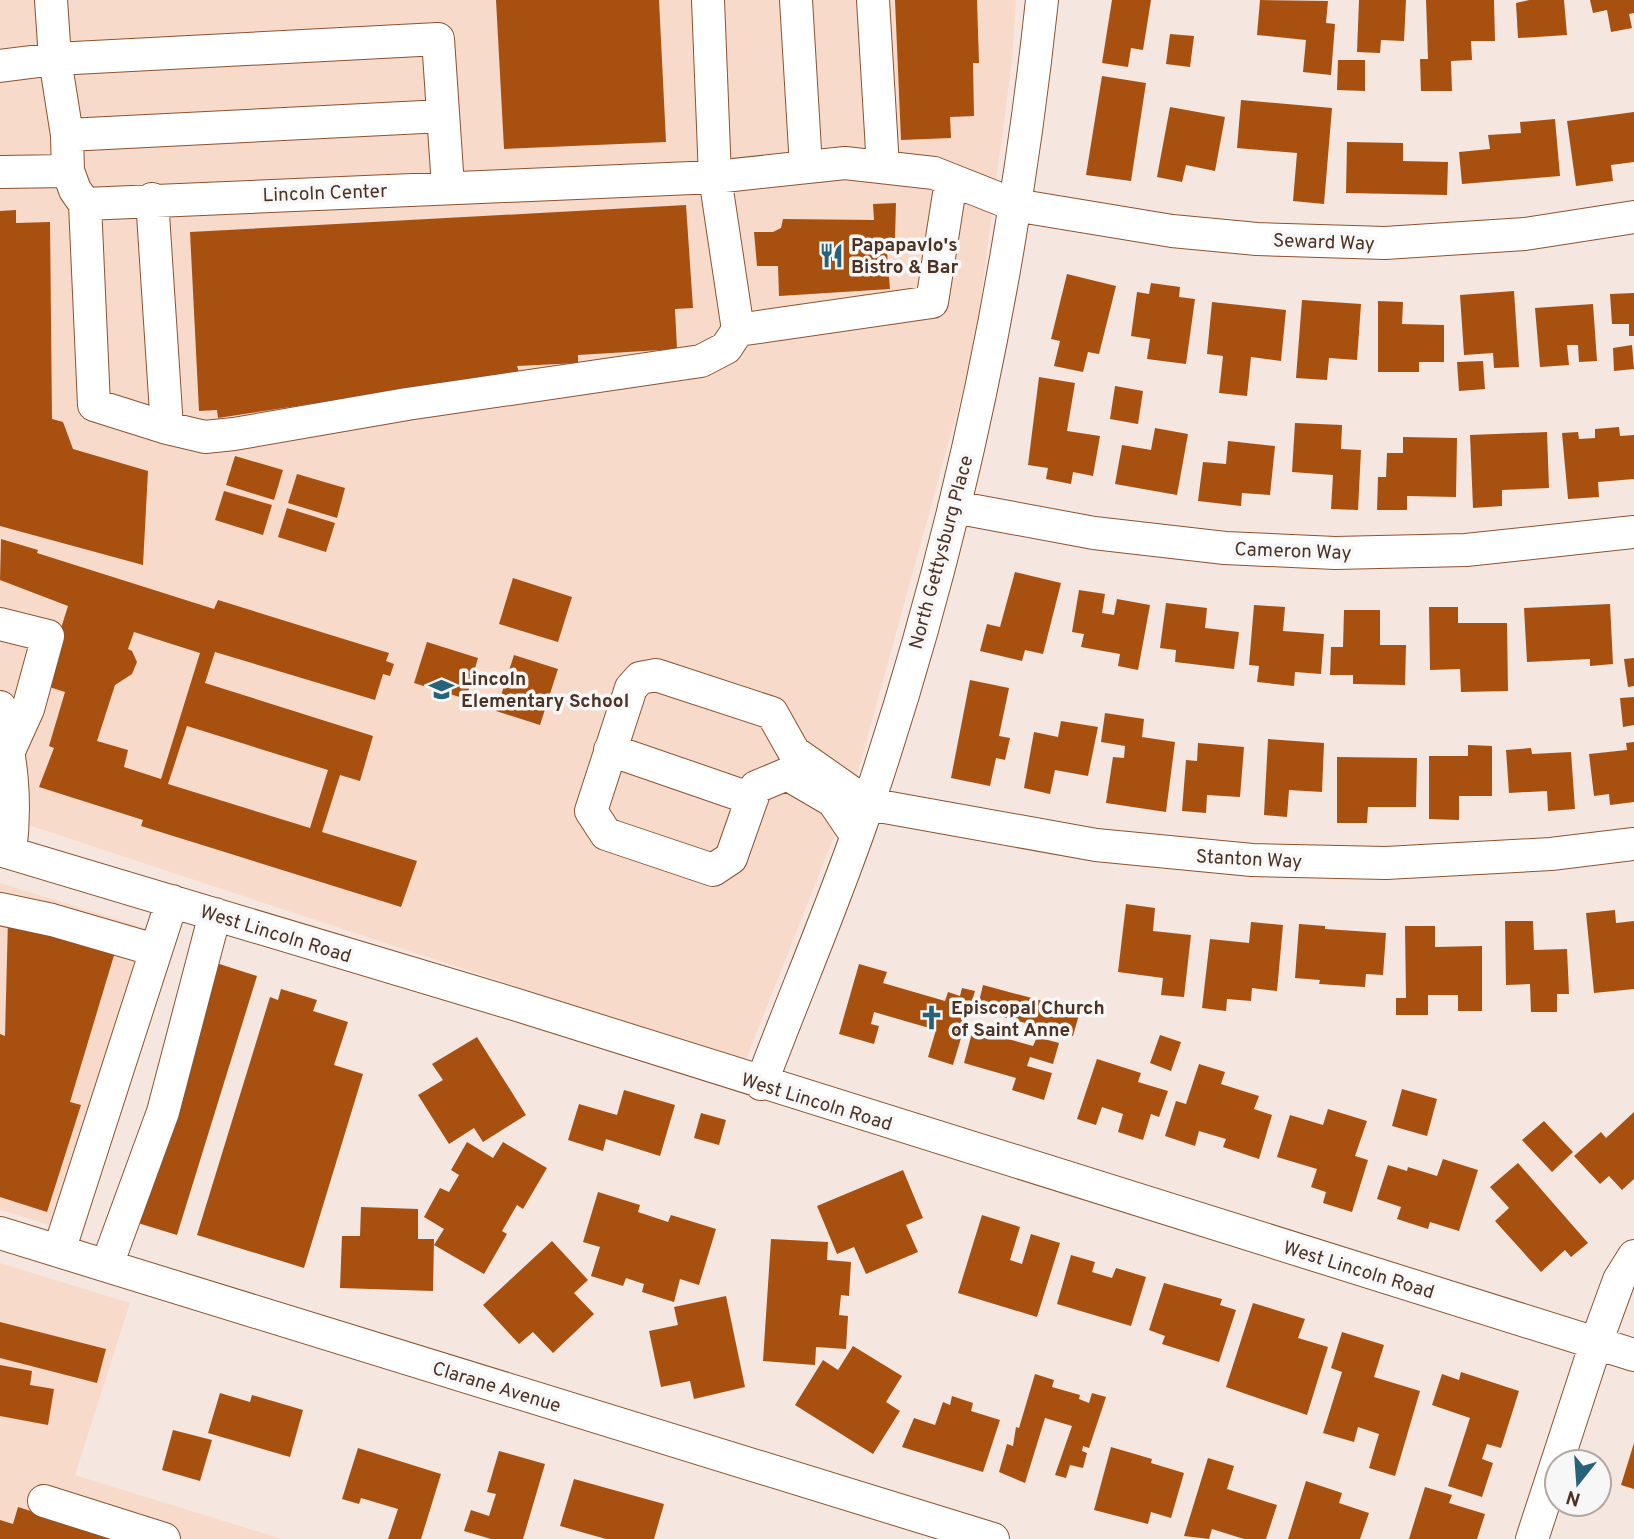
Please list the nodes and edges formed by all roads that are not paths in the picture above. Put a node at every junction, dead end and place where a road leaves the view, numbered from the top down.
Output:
1 (51, 0) edge
2 (708, 0) edge
3 (796, 0) edge
4 (873, 0) edge
5 (1042, 0) edge
6 (55, 59) junction
7 (0, 66) edge
8 (443, 116) junction
9 (67, 135) junction
10 (806, 167) junction
11 (883, 167) junction
12 (68, 171) junction
13 (0, 172) edge
14 (715, 177) junction
15 (951, 180) junction
16 (448, 187) junction
17 (152, 199) junction
18 (85, 204) junction
19 (1015, 205) junction
20 (1634, 217) edge
21 (738, 330) junction
22 (167, 428) junction
23 (954, 507) junction
24 (1634, 532) edge
25 (0, 624) edge
26 (0, 707) edge
27 (610, 750) junction
28 (9, 751) junction
29 (752, 799) junction
30 (868, 804) junction
31 (856, 835) junction
32 (1634, 844) edge
33 (5, 851) edge
34 (172, 901) junction
35 (0, 909) edge
36 (215, 914) junction
37 (155, 950) junction
38 (761, 1084) junction
39 (0, 1233) edge
40 (59, 1251) junction
41 (1634, 1256) edge
42 (107, 1265) junction
43 (1596, 1343) junction
44 (1634, 1355) edge
45 (44, 1501) dead end
46 (164, 1539) edge
47 (993, 1539) edge
48 (1532, 1539) edge

1 - 6 street
2 - 14 street
3 - 10 street
4 - 11 street
5 - 19 street, North Gettysburg Place
6 - 7 street
6 - 8 street
6 - 9 street
8 - 9 street
8 - 16 street
9 - 12 street
10 - 11 street, Lincoln Center
10 - 14 street, Lincoln Center
11 - 15 street, Lincoln Center
12 - 13 street
12 - 18 street
14 - 16 street, Lincoln Center
14 - 21 street
15 - 19 street, Lincoln Center
15 - 21 street
16 - 17 street, Lincoln Center
17 - 18 street, Lincoln Center
17 - 22 street
18 - 22 street
19 - 20 street, Seward Way
19 - 23 street, North Gettysburg Place
21 - 22 street
23 - 24 street, Cameron Way
23 - 30 street, North Gettysburg Place
25 - 28 street
26 - 28 street
27 - 29 street
27 - 29 street
27 - 30 street
28 - 33 street
29 - 31 street
30 - 31 street, North Gettysburg Place
30 - 32 street, Stanton Way
31 - 38 street, North Gettysburg Place
33 - 34 street, West Lincoln Road
34 - 36 street, West Lincoln Road
34 - 37 street
35 - 37 street
36 - 38 street, West Lincoln Road
36 - 42 street
37 - 40 street
38 - 43 street, West Lincoln Road
39 - 40 street, Clarane Avenue
40 - 42 street, Clarane Avenue
41 - 43 street
42 - 47 street, Clarane Avenue
43 - 44 street, West Lincoln Road
43 - 48 street
45 - 46 street

